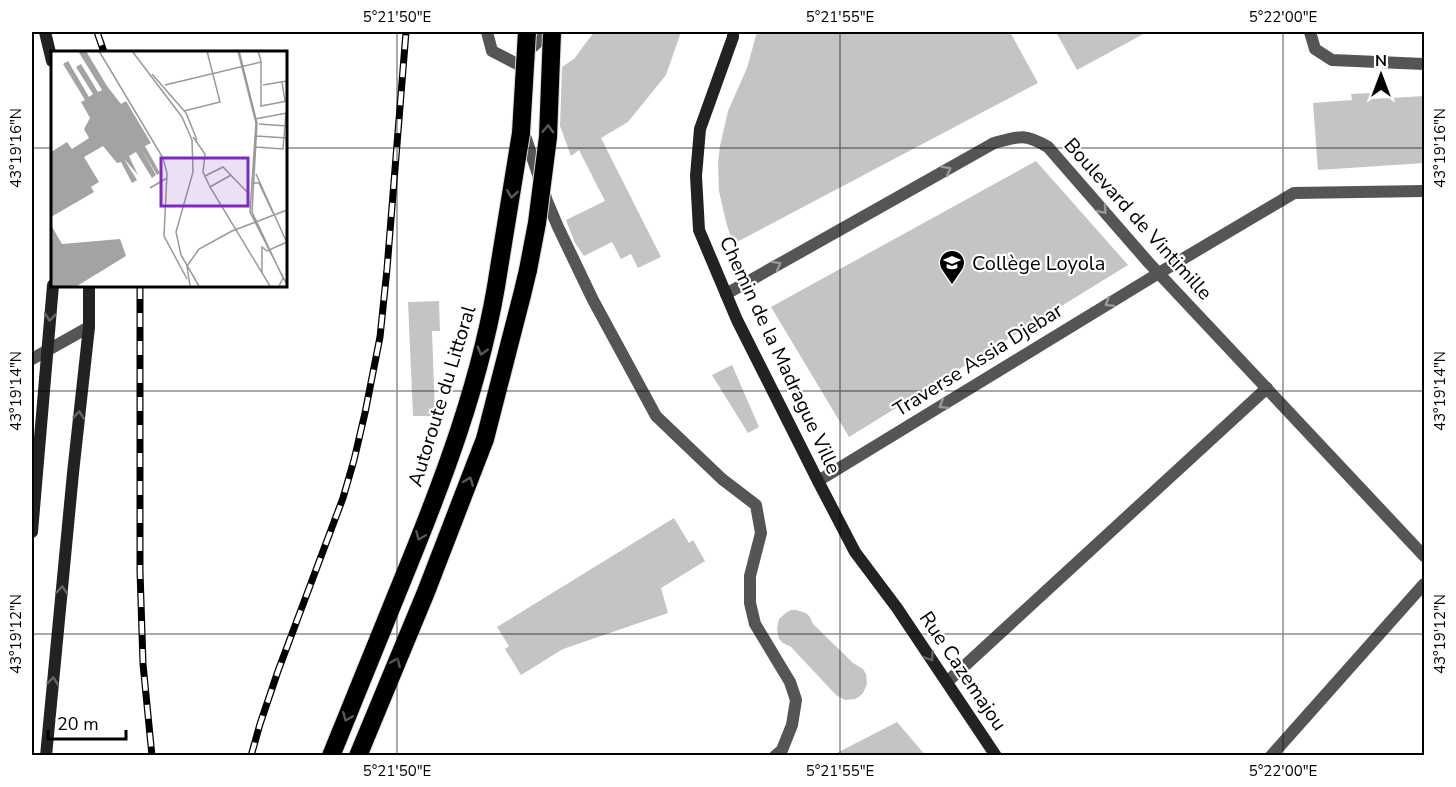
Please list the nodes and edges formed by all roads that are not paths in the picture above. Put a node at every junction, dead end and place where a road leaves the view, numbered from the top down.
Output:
1 (45, 32) edge
2 (487, 32) edge
3 (527, 32) edge
4 (550, 32) edge
5 (733, 32) edge
6 (1310, 32) edge
7 (51, 58) edge
8 (1425, 64) edge
9 (519, 65) junction
10 (1425, 190) edge
11 (1159, 273) junction
12 (53, 286) edge
13 (89, 286) edge
14 (726, 294) junction
15 (89, 327) junction
16 (47, 350) junction
17 (32, 359) edge
18 (1268, 388) junction
19 (818, 481) junction
20 (33, 506) edge
21 (32, 532) edge
22 (1425, 556) edge
23 (1425, 584) edge
24 (897, 608) joint
25 (947, 682) junction
26 (46, 756) edge
27 (331, 756) edge
28 (358, 756) edge
29 (775, 756) edge
30 (996, 756) edge
31 (1270, 756) edge

1 - 7 street
2 - 9 street
3 -> 27 highway, Autoroute du Littoral, bridge
4 - 9 street
28 -> 4 highway, bridge
5 - 14 street, Chemin de la Madrague Ville
6 - 8 street
9 - 29 street
10 - 11 street, Traverse Assia Djebar
14 -> 11 street, Boulevard de Vintimille
11 - 18 street, Boulevard de Vintimille
11 -> 19 street, Traverse Assia Djebar
12 -> 16 street
13 - 15 street
14 - 19 street, Chemin de la Madrague Ville
15 - 16 street
26 -> 15 street
16 - 17 street
16 - 20 street
18 - 22 street, Boulevard de Vintimille
18 - 25 street
19 - 24 street, Chemin de la Madrague Ville
20 - 21 street
23 - 31 street
24 -> 25 street, Rue Cazemajou
25 - 30 street, Rue Cazemajou

